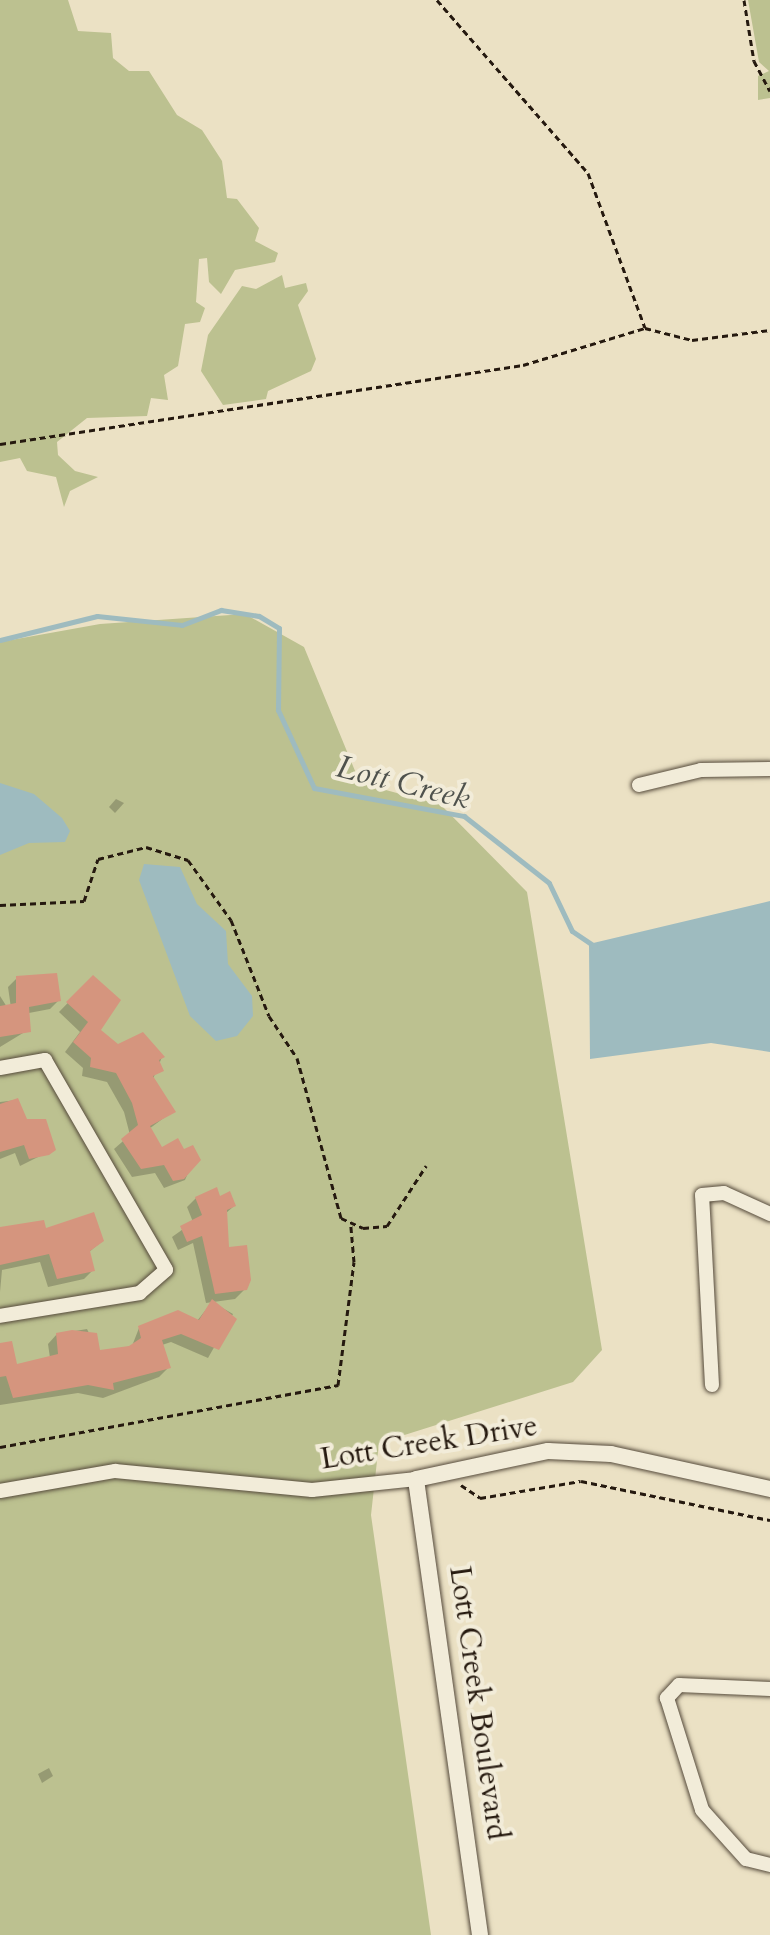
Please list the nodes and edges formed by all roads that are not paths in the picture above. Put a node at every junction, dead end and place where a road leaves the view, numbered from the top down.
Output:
1 (770, 769) edge
2 (639, 785) dead end
3 (0, 1068) edge
4 (770, 1214) edge
5 (0, 1316) edge
6 (712, 1385) dead end
7 (416, 1479) junction
8 (770, 1489) edge
9 (0, 1491) edge
10 (770, 1689) edge
11 (770, 1865) edge
12 (480, 1935) edge

1 - 2 street
3 - 5 street
4 - 6 street
7 - 8 street, Lott Creek Drive
7 - 9 street, Lott Creek Drive
7 - 12 street, Lott Creek Boulevard
10 - 11 street

